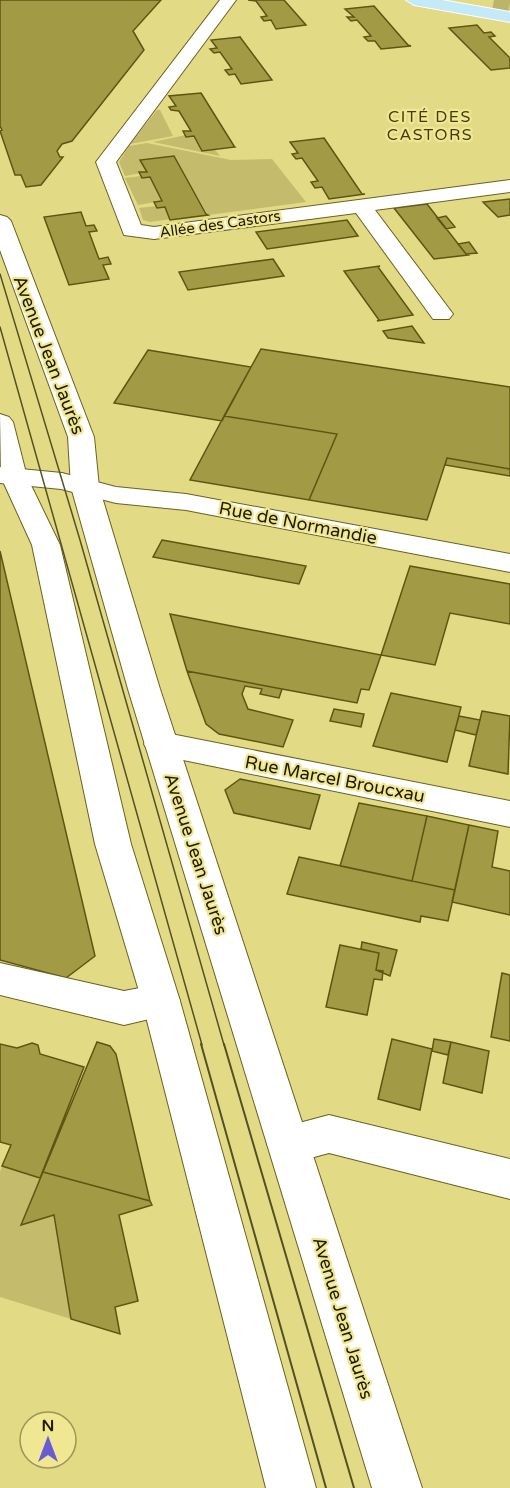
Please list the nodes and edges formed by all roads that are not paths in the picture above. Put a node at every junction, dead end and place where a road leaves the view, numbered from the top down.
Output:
1 (228, 0) edge
2 (414, 0) edge
3 (510, 17) edge
4 (510, 186) edge
5 (361, 205) junction
6 (0, 221) edge
7 (441, 314) dead end
8 (0, 422) edge
9 (7, 476) edge
10 (85, 487) junction
11 (510, 563) edge
12 (161, 744) junction
13 (510, 814) edge
14 (0, 979) edge
15 (161, 1001) junction
16 (288, 1144) junction
17 (510, 1179) edge
18 (291, 1488) edge
19 (396, 1488) edge

1 - 5 street, Allée des Castors
2 - 3 main road
4 - 5 street, Allée des Castors
5 - 7 street
6 - 10 street, Avenue Jean Jaurès
8 - 9 street
9 - 10 street, Rue de Normandie
9 - 15 street
10 - 11 street, Rue de Normandie
10 - 12 street, Avenue Jean Jaurès
12 - 13 street, Rue Marcel Broucxau
12 - 16 street, Avenue Jean Jaurès
14 - 15 street
15 - 18 street
16 - 17 street
16 - 19 street, Avenue Jean Jaurès

